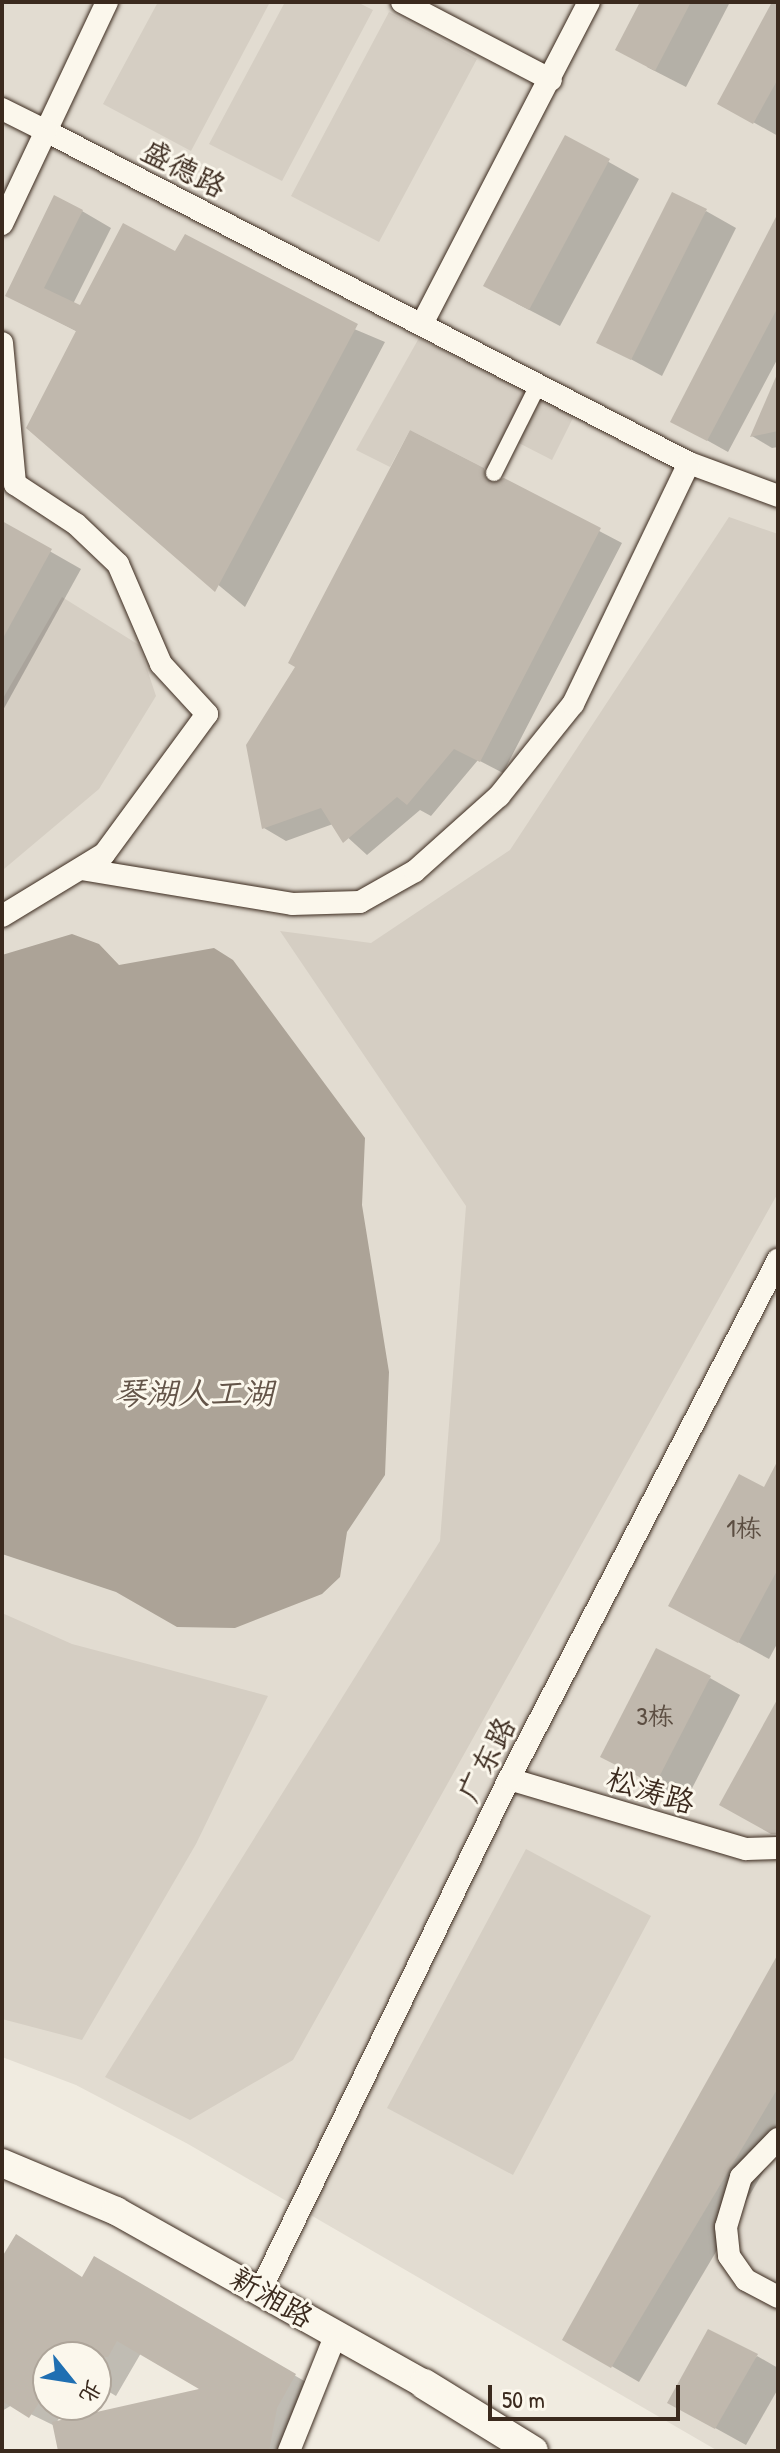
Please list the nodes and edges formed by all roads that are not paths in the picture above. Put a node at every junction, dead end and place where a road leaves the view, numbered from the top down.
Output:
1 (107, 2) edge
2 (402, 2) edge
3 (589, 2) edge
4 (551, 80) junction
5 (2, 109) edge
6 (46, 131) junction
7 (2, 224) edge
8 (422, 324) junction
9 (2, 343) edge
10 (538, 385) junction
11 (689, 463) junction
12 (494, 473) dead end
13 (778, 496) edge
14 (81, 869) junction
15 (2, 916) edge
16 (778, 1260) edge
17 (509, 1779) junction
18 (778, 1848) edge
19 (778, 2139) edge
20 (2, 2163) edge
21 (260, 2291) junction
22 (778, 2297) edge
23 (336, 2334) junction
24 (424, 2384) joint
25 (289, 2451) edge
26 (533, 2451) edge

1 - 6 street
2 - 4 street
3 - 4 street
4 - 8 street
5 - 6 street, 盛德路
6 - 7 street
6 - 8 street, 盛德路
8 - 10 street, 盛德路
9 - 14 street
10 - 11 street, 盛德路
10 - 12 street
11 - 13 street, 盛德路
11 - 14 street
14 - 15 street
16 - 17 street, 广东路
17 - 18 street, 松涛路
17 - 21 street, 广东路
19 - 22 street
20 - 21 street, 新湘路
21 - 23 street, 新湘路
23 - 24 street, 新湘路
23 - 25 street
24 - 26 main road, 新湘路

